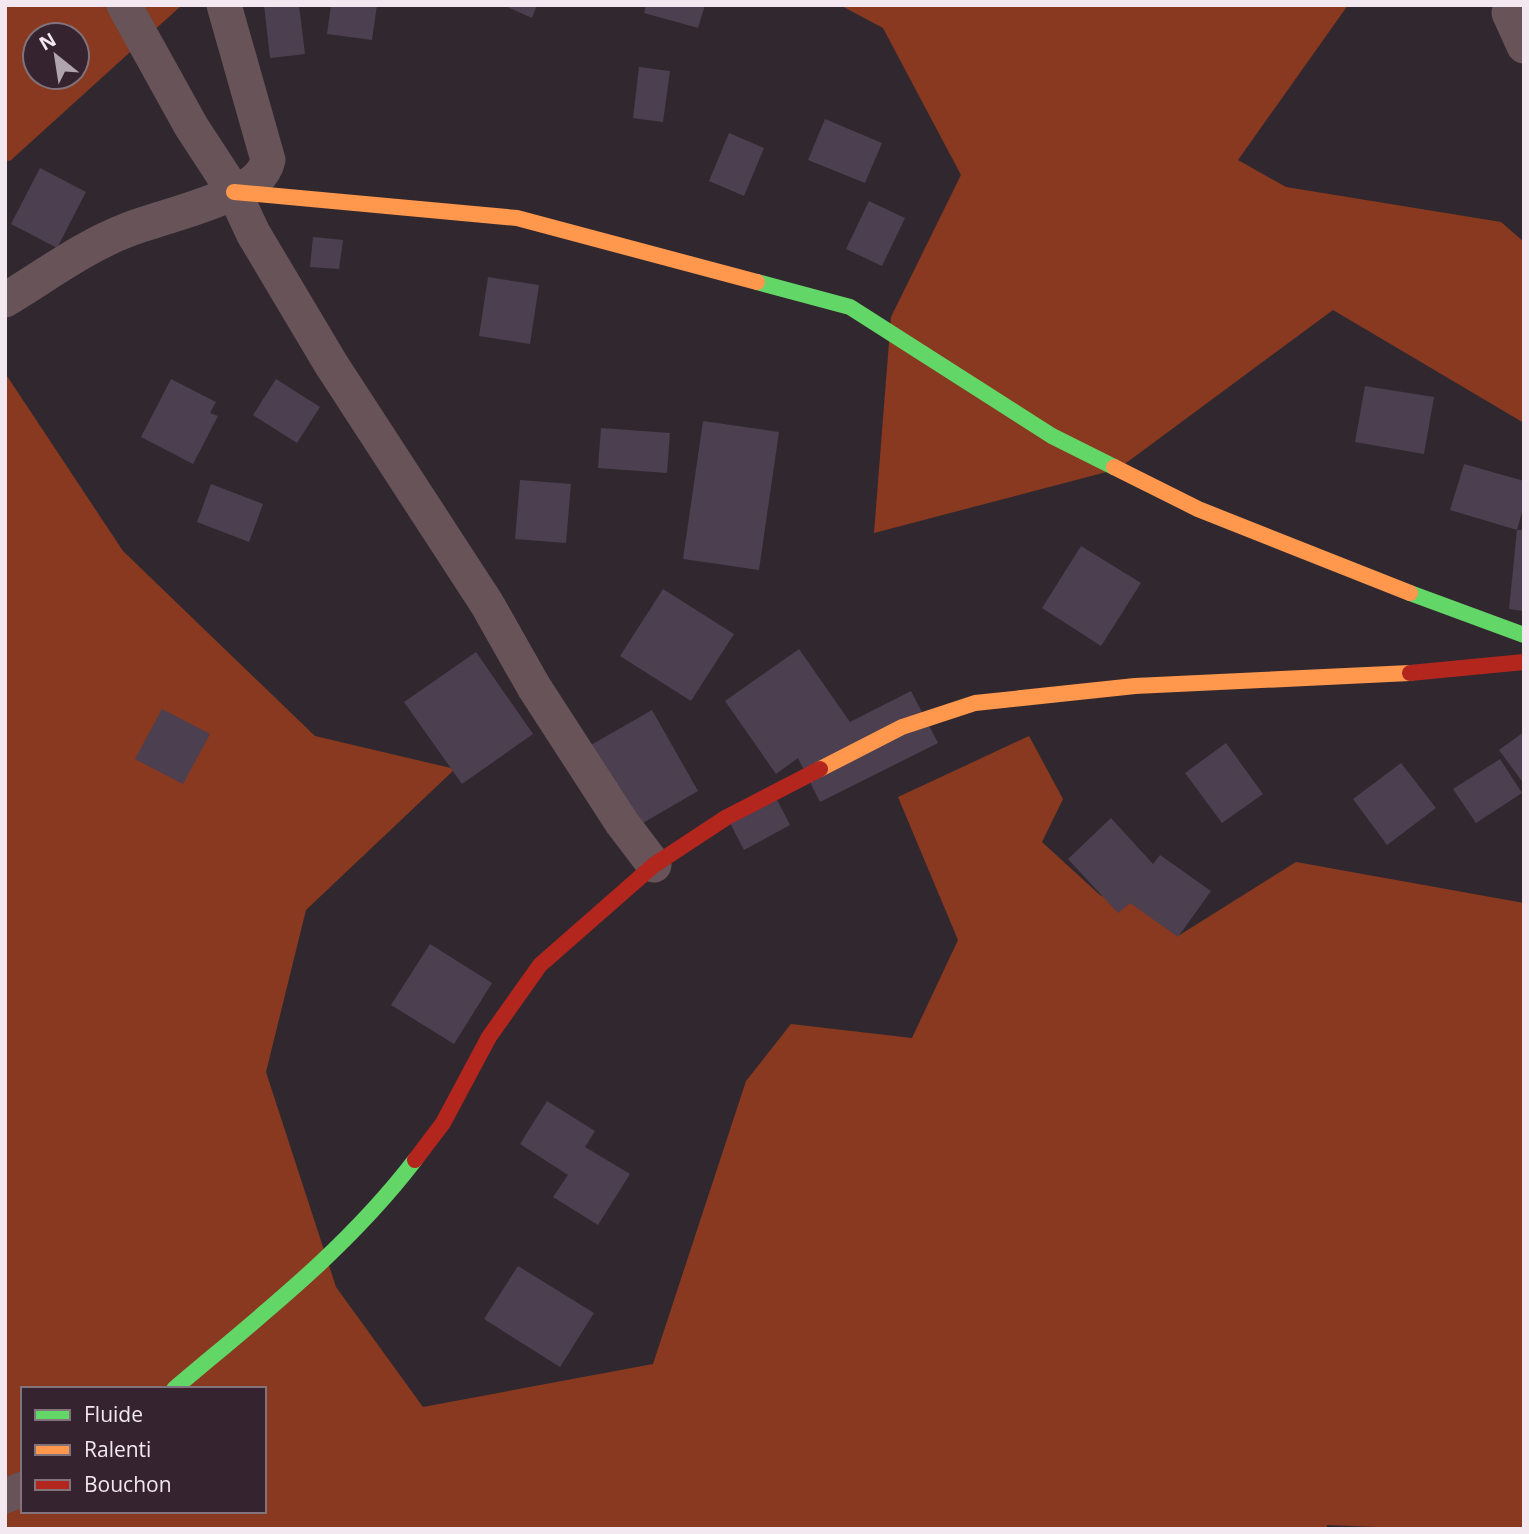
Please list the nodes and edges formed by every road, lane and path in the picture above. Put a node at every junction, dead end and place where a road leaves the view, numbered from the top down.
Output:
1 (124, 5) edge
2 (224, 5) edge
3 (1511, 5) edge
4 (1524, 46) edge
5 (234, 192) junction
6 (5, 300) edge
7 (1524, 635) edge
8 (1524, 662) edge
9 (654, 865) junction
10 (176, 1387) edge

1 - 5 street
2 - 5 street
3 - 4 street
5 - 6 street
5 - 7 street
5 - 9 street
8 - 9 street
9 - 10 street

